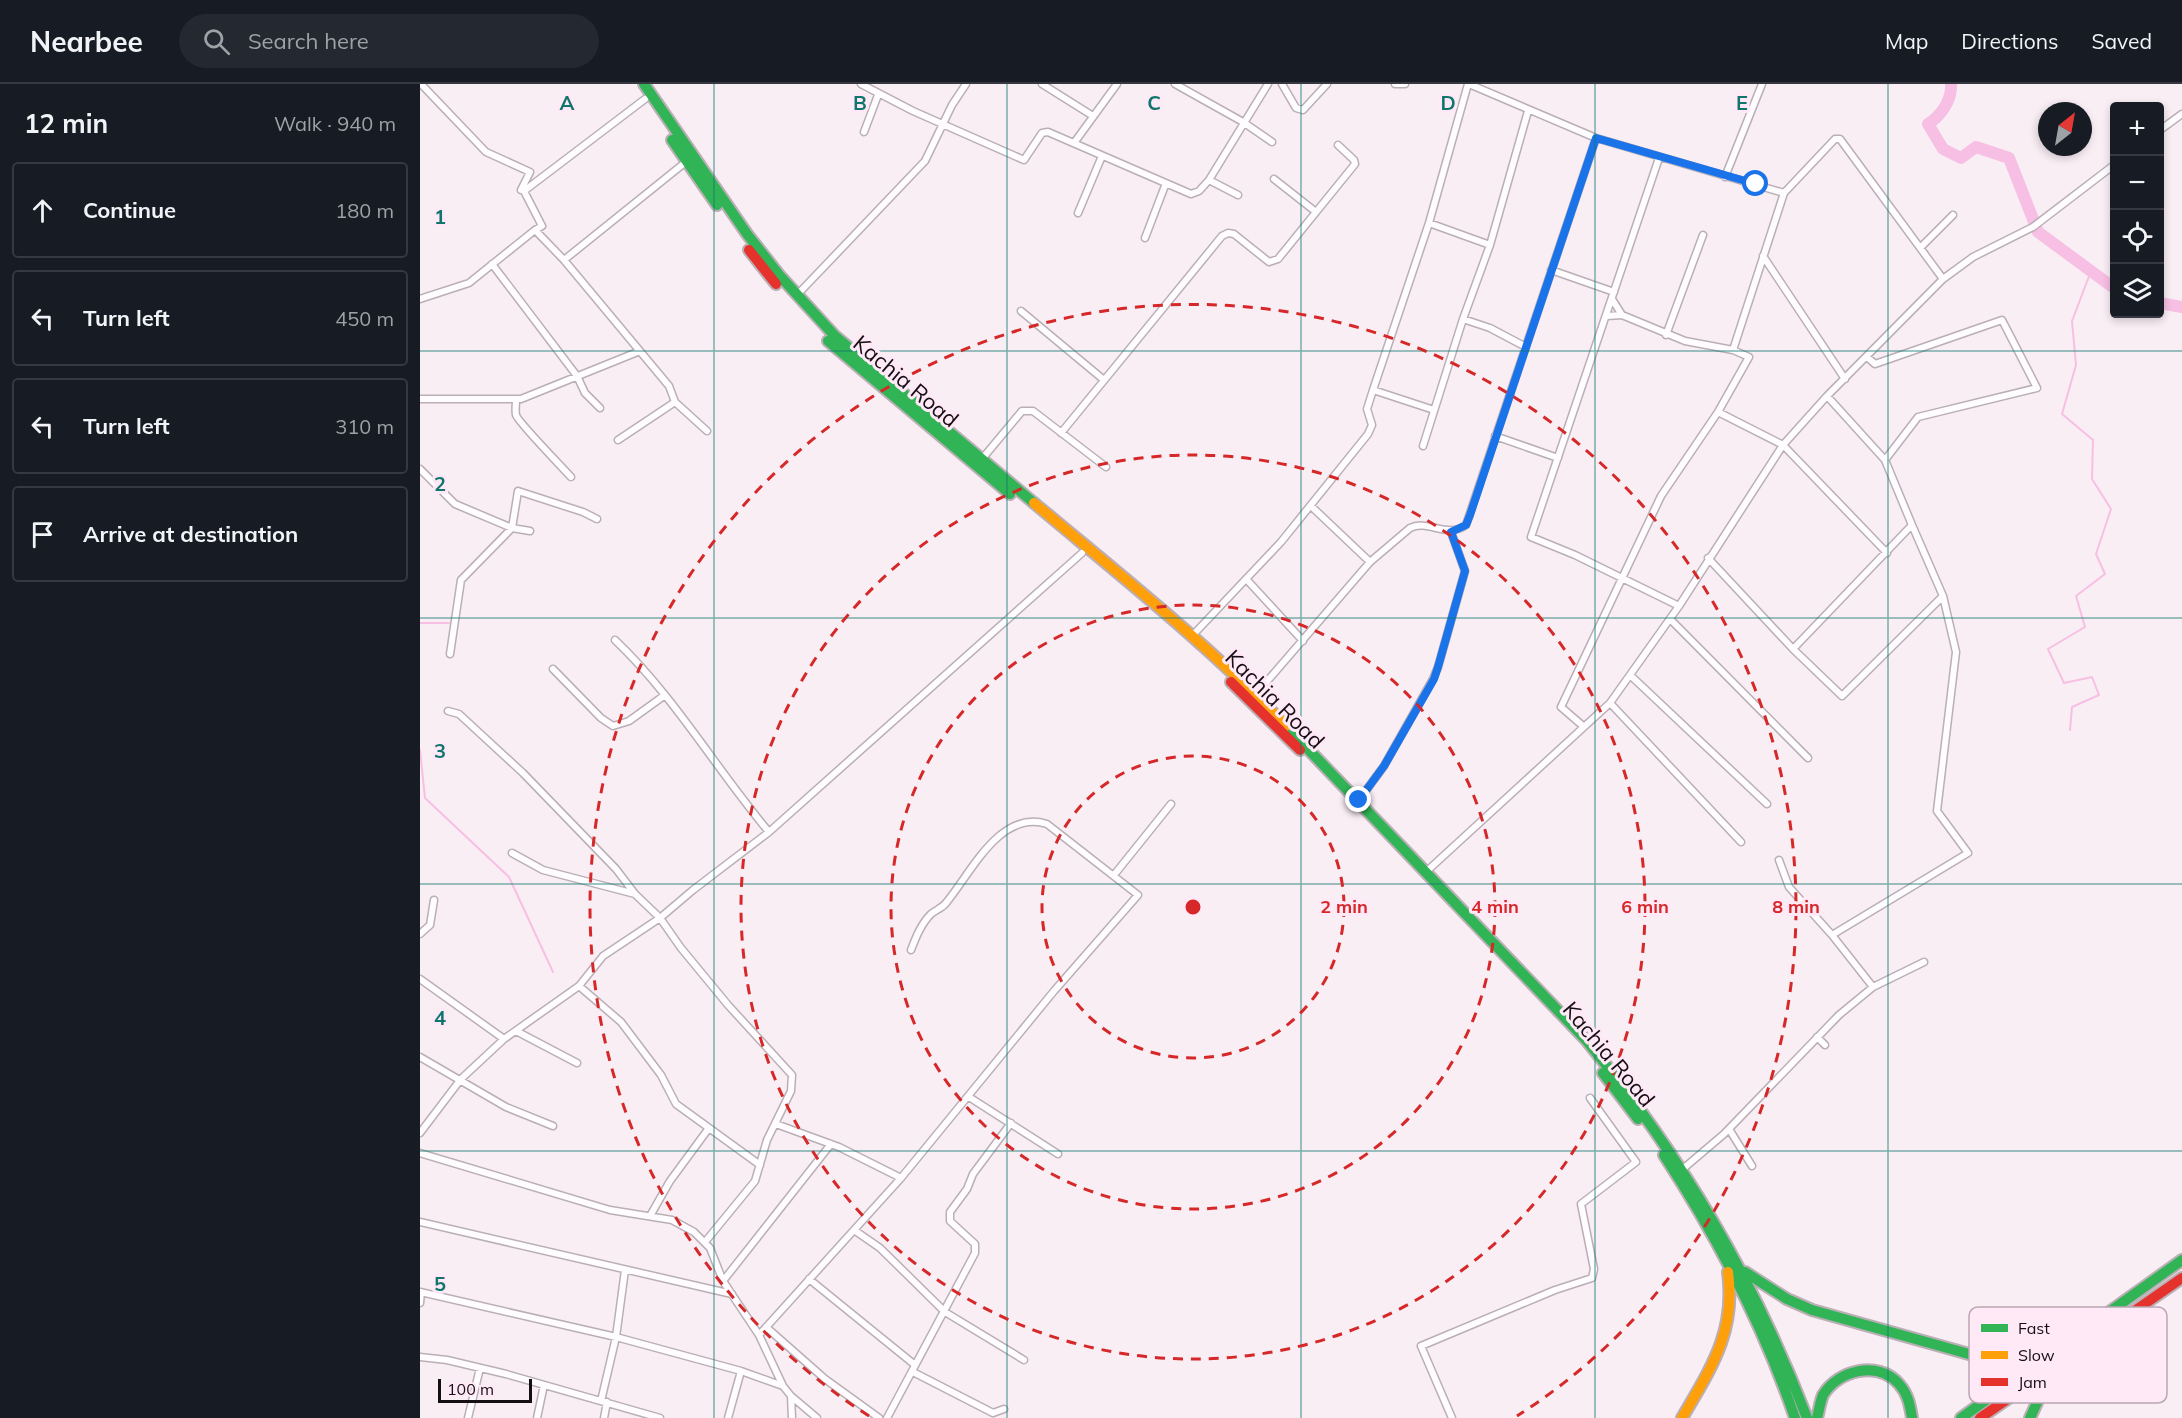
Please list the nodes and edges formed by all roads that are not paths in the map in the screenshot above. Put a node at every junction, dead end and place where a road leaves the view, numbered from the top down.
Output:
1 (421, 84) edge
2 (635, 84) edge
3 (644, 84) edge
4 (861, 84) edge
5 (966, 84) edge
6 (1042, 84) edge
7 (1117, 84) edge
8 (1175, 84) edge
9 (1268, 84) edge
10 (1282, 84) edge
11 (1327, 84) edge
12 (1395, 84) edge
13 (1405, 84) edge
14 (1468, 84) edge
15 (1762, 84) edge
16 (878, 95) junction
17 (645, 99) junction
18 (1528, 111) junction
19 (2182, 114) edge
20 (1093, 116) junction
21 (1243, 122) junction
22 (944, 124) junction
23 (2164, 127) edge
24 (864, 132) dead end
25 (674, 134) junction
26 (1596, 138) junction
27 (1272, 142) dead end
28 (1074, 143) junction
29 (1338, 145) dead end
30 (1102, 156) junction
31 (1659, 158) junction
32 (687, 161) junction
33 (2110, 169) edge
34 (1725, 177) junction
35 (1274, 179) dead end
36 (1209, 180) junction
37 (1166, 183) junction
38 (524, 191) junction
39 (1784, 193) junction
40 (1238, 195) dead end
41 (1316, 212) junction
42 (1078, 213) dead end
43 (1953, 215) dead end
44 (1429, 223) junction
45 (535, 230) junction
46 (1703, 235) dead end
47 (1144, 238) dead end
48 (1490, 245) junction
49 (1921, 247) junction
50 (1763, 256) junction
51 (564, 260) junction
52 (492, 264) junction
53 (1551, 270) junction
54 (1943, 279) junction
55 (797, 296) junction
56 (1613, 296) junction
57 (420, 299) edge
58 (1021, 311) dead end
59 (1622, 315) junction
60 (1607, 316) junction
61 (1463, 319) junction
62 (1666, 335) junction
63 (1526, 347) junction
64 (1733, 350) junction
65 (640, 351) junction
66 (1867, 357) junction
67 (577, 376) junction
68 (1845, 379) junction
69 (1104, 380) junction
70 (1373, 390) junction
71 (1827, 396) junction
72 (420, 399) edge
73 (516, 400) junction
74 (675, 402) junction
75 (600, 408) dead end
76 (1434, 410) junction
77 (1718, 412) junction
78 (706, 431) dead end
79 (1061, 433) junction
80 (1495, 436) junction
81 (618, 440) dead end
82 (1783, 445) junction
83 (1423, 446) dead end
84 (1558, 458) junction
85 (982, 459) junction
86 (1885, 460) junction
87 (1106, 467) dead end
88 (420, 470) edge
89 (571, 477) dead end
90 (1311, 506) junction
91 (597, 519) dead end
92 (1912, 525) junction
93 (512, 528) junction
94 (530, 531) dead end
95 (1451, 532) junction
96 (1082, 553) junction
97 (1887, 553) junction
98 (1708, 558) junction
99 (1370, 562) junction
100 (1621, 577) junction
101 (1248, 580) junction
102 (1942, 597) junction
103 (1679, 606) junction
104 (1670, 619) junction
105 (1192, 636) junction
106 (615, 640) dead end
107 (1303, 641) junction
108 (1793, 649) junction
109 (450, 654) dead end
110 (553, 669) dead end
111 (1630, 675) junction
112 (1257, 694) junction
113 (665, 695) junction
114 (1610, 703) junction
115 (448, 711) dead end
116 (1583, 726) junction
117 (1808, 758) dead end
118 (1359, 800) junction
119 (1171, 804) dead end
120 (1767, 804) dead end
121 (769, 832) junction
122 (1741, 842) dead end
123 (512, 853) dead end
124 (1779, 860) dead end
125 (1427, 871) junction
126 (1114, 875) junction
127 (635, 894) junction
128 (434, 900) dead end
129 (1457, 908) junction
130 (660, 918) junction
131 (420, 934) edge
132 (1832, 935) junction
133 (911, 950) dead end
134 (1924, 962) dead end
135 (420, 979) edge
136 (579, 986) junction
137 (1873, 987) junction
138 (516, 1031) junction
139 (1817, 1037) junction
140 (504, 1039) junction
141 (1825, 1045) dead end
142 (420, 1057) edge
143 (577, 1063) dead end
144 (461, 1079) junction
145 (969, 1096) junction
146 (1590, 1098) dead end
147 (1011, 1123) junction
148 (776, 1124) junction
149 (553, 1126) dead end
150 (709, 1128) junction
151 (1729, 1129) junction
152 (420, 1132) edge
153 (831, 1144) junction
154 (420, 1153) edge
155 (1058, 1154) dead end
156 (760, 1165) junction
157 (1752, 1166) dead end
158 (1684, 1168) junction
159 (901, 1178) junction
160 (650, 1216) junction
161 (420, 1222) edge
162 (854, 1230) junction
163 (705, 1242) junction
164 (1724, 1248) junction
165 (2182, 1260) edge
166 (625, 1270) junction
167 (1745, 1272) junction
168 (2182, 1278) edge
169 (809, 1279) junction
170 (723, 1281) junction
171 (421, 1292) edge
172 (732, 1294) junction
173 (420, 1303) edge
174 (2115, 1307) edge
175 (2139, 1307) edge
176 (945, 1312) junction
177 (766, 1327) junction
178 (759, 1335) junction
179 (616, 1337) junction
180 (1969, 1354) edge
181 (420, 1357) edge
182 (1024, 1360) dead end
183 (480, 1368) junction
184 (914, 1369) junction
185 (741, 1371) junction
186 (544, 1384) junction
187 (783, 1386) junction
188 (791, 1396) junction
189 (604, 1402) junction
190 (1982, 1403) edge
191 (2001, 1403) edge
192 (2037, 1403) edge
193 (1004, 1409) dead end
194 (468, 1418) edge
195 (537, 1418) edge
196 (604, 1418) edge
197 (660, 1418) edge
198 (728, 1418) edge
199 (792, 1418) edge
200 (817, 1418) edge
201 (879, 1418) edge
202 (887, 1418) edge
203 (1452, 1418) edge
204 (1682, 1418) edge
205 (1794, 1418) edge
206 (1807, 1418) edge
207 (1817, 1418) edge
208 (1912, 1418) edge
209 (1961, 1418) edge
210 (1980, 1418) edge
211 (2030, 1418) edge

1 - 38 street
2 - 17 main road, Kachia Road
3 - 25 main road, Kachia Road
4 - 16 street
5 - 22 street
6 - 20 street
7 - 20 street
8 - 21 street
9 - 21 street
10 - 11 street
12 - 13 street
14 - 18 street
14 - 44 street
15 - 34 street
16 - 22 street
16 - 24 street
17 - 25 main road, Kachia Road
17 - 38 street
18 - 26 street
18 - 48 street
19 - 23 street
20 - 28 street
21 - 27 street
21 - 36 street
22 - 28 street
22 - 55 street
25 - 32 main road, Kachia Road
25 - 55 main road, Kachia Road
26 - 31 street
26 - 53 street
28 - 30 street
29 - 41 street
30 - 37 street
30 - 42 street
31 - 34 street
31 - 56 street
32 - 51 street
32 - 96 main road, Kachia Road
33 - 54 street
34 - 39 street
35 - 41 street
36 - 37 street
36 - 40 street
37 - 47 street
38 - 45 street
39 - 49 street
39 - 50 street
41 - 69 street
43 - 49 street
44 - 48 street
44 - 70 street
45 - 51 street
45 - 52 street
46 - 62 street
48 - 61 street
49 - 54 street
50 - 64 street
50 - 68 street
51 - 65 street
52 - 57 street
52 - 67 street
53 - 56 street
53 - 63 street
54 - 66 street
55 - 85 main road, Kachia Road
56 - 59 street
56 - 60 street
58 - 69 street
59 - 60 street
59 - 62 street
60 - 84 street
61 - 63 street
61 - 76 street
62 - 64 street
63 - 80 street
64 - 77 street
65 - 67 street
65 - 74 street
66 - 68 street
66 - 86 street
67 - 73 street
67 - 75 street
68 - 71 street
69 - 79 street
70 - 76 street
70 - 90 street
71 - 82 street
71 - 86 street
72 - 73 street
73 - 89 street
74 - 78 street
74 - 81 street
76 - 83 street
77 - 82 street
77 - 100 street
79 - 85 street
79 - 87 street
80 - 84 street
80 - 95 street
82 - 97 street
82 - 98 street
84 - 100 street
85 - 105 main road, Kachia Road
86 - 92 street
88 - 93 street
90 - 99 street
90 - 101 street
91 - 93 street
92 - 97 street
92 - 102 street
93 - 94 street
93 - 109 street
95 - 99 street
95 - 118 street
96 - 121 street
96 - 129 main road, Kachia Road
97 - 108 street
98 - 103 street
98 - 108 street
99 - 107 street
100 - 103 street
100 - 116 street
101 - 105 street
101 - 107 street
102 - 108 street
102 - 132 street
103 - 104 street
104 - 111 street
104 - 117 street
105 - 112 main road, Kachia Road
106 - 113 street
107 - 112 street
110 - 113 street
111 - 114 street
111 - 120 street
112 - 118 main road, Kachia Road
113 - 121 street
114 - 116 street
114 - 122 street
115 - 127 street
116 - 125 street
118 - 125 main road, Kachia Road
119 - 126 street
121 - 130 street
123 - 127 street
124 - 132 street
125 - 129 main road, Kachia Road
126 - 133 street
126 - 145 street
127 - 130 street
128 - 131 street
129 - 158 main road, Kachia Road
129 - 164 main road, Kachia Road
130 - 136 street
130 - 148 street
132 - 137 street
134 - 137 street
135 - 140 street
136 - 138 street
136 - 150 street
137 - 139 street
138 - 140 street
138 - 143 street
139 - 141 street
139 - 151 street
140 - 144 street
142 - 144 street
144 - 149 street
144 - 152 street
145 - 147 street
145 - 159 street
146 - 203 street
147 - 155 street
147 - 176 street
148 - 153 street
148 - 156 street
150 - 156 street
150 - 160 street
151 - 157 street
151 - 158 street
153 - 159 street
153 - 170 street
154 - 160 street
156 - 163 street
158 - 164 main road, Kachia Road
159 - 162 street
160 - 163 street
161 - 166 street
162 - 169 street
162 - 176 street
163 - 170 street
164 - 167 main road, Kachia Road
164 - 204 main road
164 - 205 main road, Kachia Road
165 - 174 main road
166 - 172 street
166 - 179 street
167 - 180 main road
167 - 206 main road, Kachia Road
168 - 175 main road
169 - 177 street
169 - 184 street
170 - 172 street
171 - 173 street
171 - 179 street
172 - 178 street
176 - 182 street
176 - 184 street
177 - 178 street
177 - 201 street
178 - 187 street
179 - 185 street
179 - 189 street
181 - 183 street
183 - 186 street
183 - 194 street
184 - 193 street
184 - 202 street
185 - 187 street
185 - 198 street
186 - 189 street
186 - 195 street
187 - 188 street
188 - 199 street
188 - 200 street
189 - 196 street
189 - 197 street
190 - 209 main road
191 - 210 main road
192 - 211 main road
207 - 208 main road

